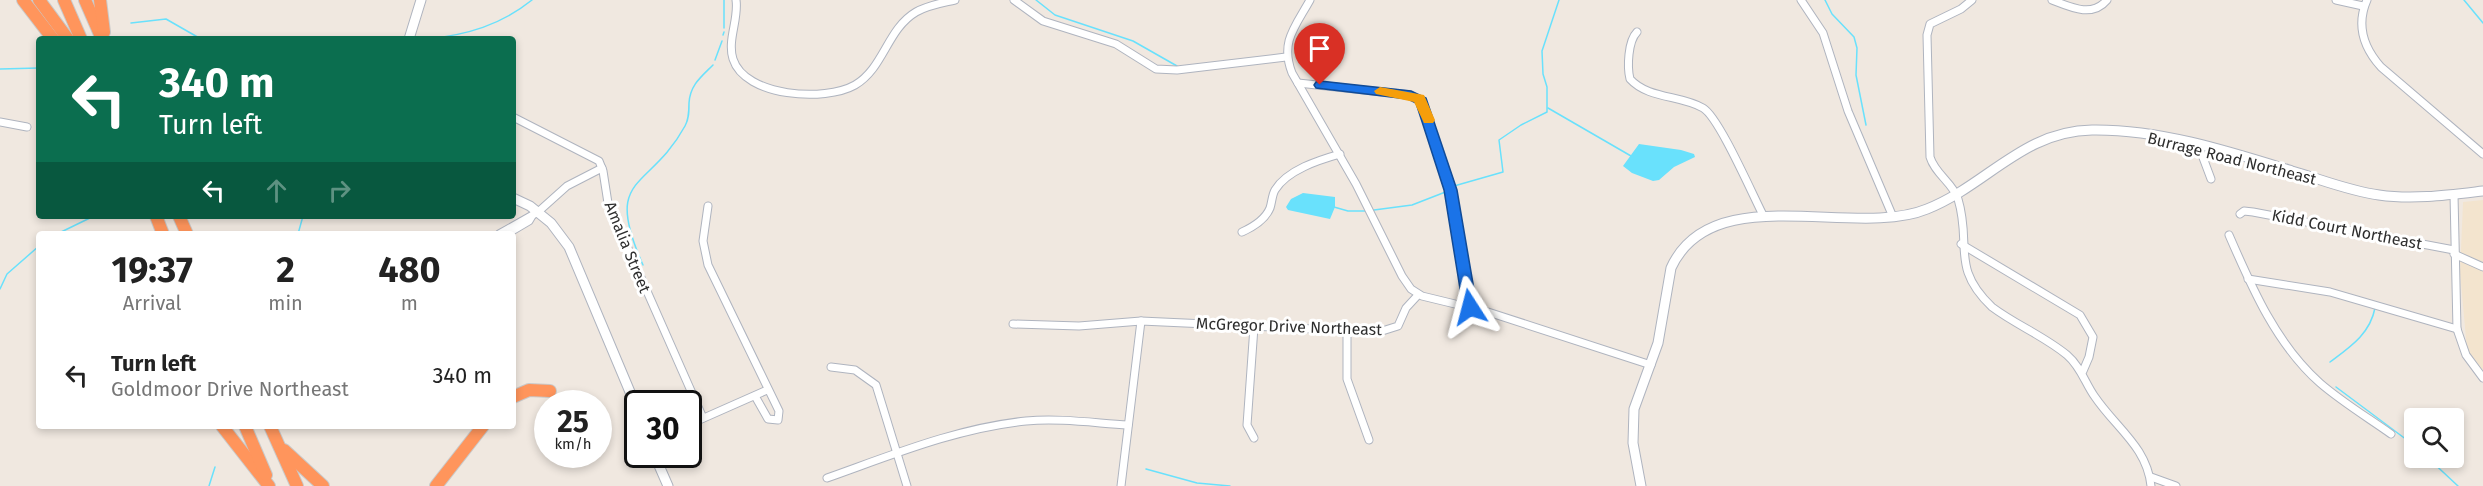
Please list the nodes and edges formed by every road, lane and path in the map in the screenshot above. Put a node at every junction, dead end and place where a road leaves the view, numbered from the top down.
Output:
1 (23, 0) edge
2 (39, 0) edge
3 (64, 0) edge
4 (85, 0) edge
5 (100, 0) edge
6 (422, 0) edge
7 (736, 0) edge
8 (951, 0) edge
9 (1014, 0) edge
10 (1310, 0) edge
11 (1801, 0) edge
12 (1972, 0) edge
13 (2052, 0) edge
14 (2107, 0) edge
15 (2336, 0) edge
16 (2365, 3) edge
17 (1637, 32) dead end
18 (51, 36) edge
19 (66, 36) edge
20 (80, 36) edge
21 (103, 36) edge
22 (104, 36) edge
23 (410, 36) edge
24 (1286, 57) junction
25 (1298, 83) junction
26 (516, 118) edge
27 (0, 122) edge
28 (27, 127) dead end
29 (2199, 147) junction
30 (1340, 154) junction
31 (2483, 154) edge
32 (602, 168) junction
33 (2211, 179) dead end
34 (2483, 191) edge
35 (1957, 195) junction
36 (2454, 195) junction
37 (516, 200) edge
38 (708, 206) dead end
39 (535, 214) junction
40 (2240, 214) dead end
41 (1764, 217) junction
42 (1893, 217) junction
43 (504, 231) edge
44 (512, 231) edge
45 (1242, 232) dead end
46 (2229, 235) dead end
47 (1961, 244) junction
48 (2454, 252) junction
49 (2483, 265) edge
50 (2248, 279) junction
51 (1418, 295) junction
52 (1470, 307) junction
53 (1141, 321) junction
54 (1013, 324) dead end
55 (1254, 327) junction
56 (2457, 329) junction
57 (1347, 331) junction
58 (1652, 365) junction
59 (831, 367) dead end
60 (2083, 371) junction
61 (2483, 378) edge
62 (534, 390) edge
63 (629, 390) edge
64 (767, 390) junction
65 (516, 396) edge
66 (754, 396) junction
67 (703, 418) joint
68 (1128, 425) junction
69 (224, 429) edge
70 (246, 429) edge
71 (271, 429) edge
72 (481, 429) edge
73 (2391, 434) dead end
74 (1254, 438) dead end
75 (1370, 440) dead end
76 (278, 444) junction
77 (898, 453) junction
78 (660, 468) edge
79 (2151, 477) junction
80 (826, 478) dead end
81 (270, 486) edge
82 (297, 486) edge
83 (323, 486) edge
84 (436, 486) edge
85 (668, 486) edge
86 (908, 486) edge
87 (1121, 486) edge
88 (1641, 486) edge
89 (2151, 486) edge
90 (2176, 486) edge

1 - 18 highway
2 - 19 highway
3 - 20 highway
4 - 21 highway
5 - 22 highway
6 - 23 street
7 - 8 street
9 - 24 street
10 - 24 street
11 - 42 street
12 - 35 street
13 - 14 street
15 - 16 street
16 - 31 street
17 - 41 street
24 - 25 street
25 - 30 street
25 - 52 street
26 - 32 street
27 - 28 street
29 - 33 street
29 - 35 street, Burrage Road Northeast
29 - 36 street, Burrage Road Northeast
30 - 45 street
30 - 51 street
32 - 39 street
32 - 67 street, Amalia Street
34 - 36 street, Burrage Road Northeast
35 - 42 street, Burrage Road Northeast
35 - 47 street
36 - 48 street
37 - 39 street
38 - 64 street
39 - 43 street
39 - 44 street
39 - 63 street
40 - 48 street, Kidd Court Northeast
41 - 42 street, Burrage Road Northeast
41 - 58 street, Burrage Road Northeast
46 - 50 street
47 - 60 street
47 - 60 street
48 - 49 street, Kidd Court Northeast
48 - 56 street
50 - 56 street
50 - 73 street
51 - 52 street
51 - 57 street, McGregor Drive Northeast
52 - 58 street
53 - 54 street, McGregor Drive Northeast
53 - 55 street, McGregor Drive Northeast
53 - 68 street
55 - 57 street, McGregor Drive Northeast
55 - 74 street
56 - 61 street
57 - 75 street
58 - 88 street, Burrage Road Northeast
59 - 77 street
60 - 79 street
62 - 65 highway
64 - 66 street
64 - 66 street
66 - 67 street
68 - 77 street
68 - 87 street
69 - 81 highway
70 - 81 highway
71 - 76 highway
72 - 84 highway
76 - 82 highway
76 - 83 highway
77 - 80 street
77 - 86 street
78 - 85 street
79 - 89 street
79 - 90 street

